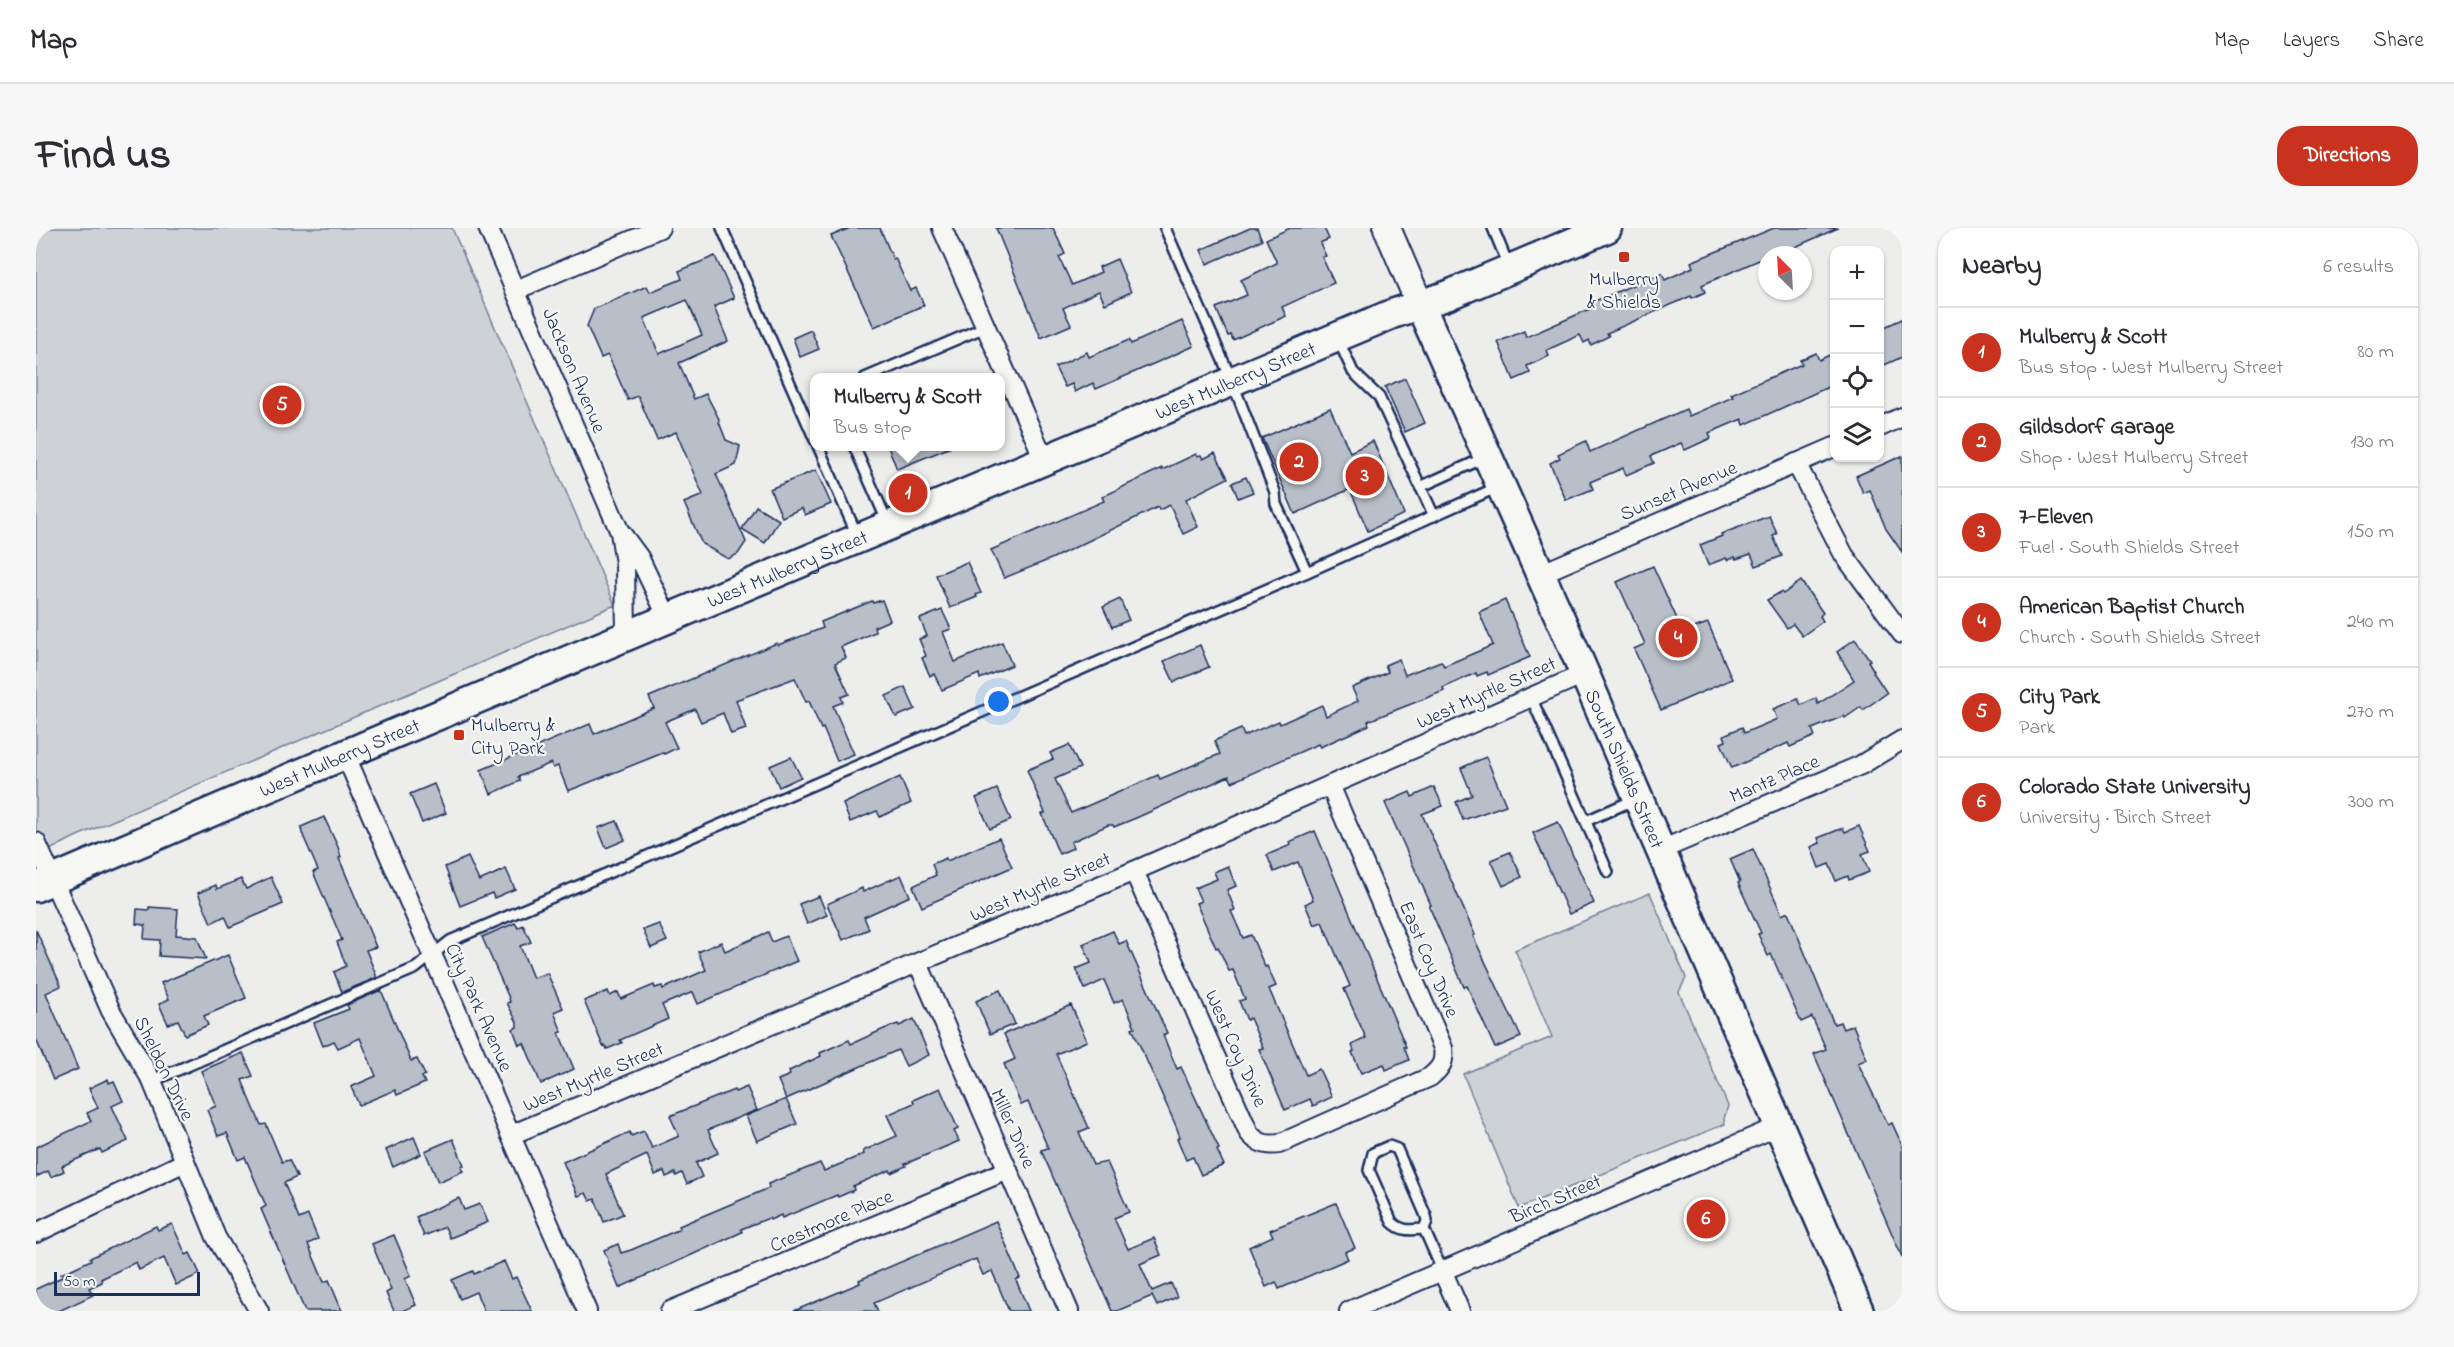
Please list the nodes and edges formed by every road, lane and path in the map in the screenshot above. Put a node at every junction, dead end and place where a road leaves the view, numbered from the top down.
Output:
1 (488, 228) edge
2 (660, 228) edge
3 (722, 228) edge
4 (942, 228) edge
5 (1165, 228) edge
6 (1387, 228) edge
7 (1493, 228) edge
8 (1607, 228) edge
9 (1510, 269) junction
10 (516, 290) junction
11 (1420, 305) junction
12 (985, 327) junction
13 (1337, 337) junction
14 (877, 373) edge
15 (1232, 381) junction
16 (1902, 417) edge
17 (1884, 425) edge
18 (810, 429) edge
19 (1830, 449) edge
20 (820, 451) edge
21 (856, 451) edge
22 (1487, 457) junction
23 (1045, 461) junction
24 (1796, 464) junction
25 (1500, 486) junction
26 (1420, 487) junction
27 (1434, 516) junction
28 (889, 526) junction
29 (619, 530) junction
30 (859, 539) junction
31 (1307, 572) junction
32 (1540, 574) junction
33 (668, 618) junction
34 (1902, 634) edge
35 (626, 635) junction
36 (1584, 674) junction
37 (1531, 696) junction
38 (1902, 740) edge
39 (345, 754) junction
40 (1330, 785) junction
41 (1638, 798) junction
42 (1586, 821) junction
43 (36, 842) edge
44 (1661, 850) junction
45 (1134, 871) junction
46 (1608, 873) dead end
47 (44, 883) edge
48 (432, 955) junction
49 (918, 963) junction
50 (152, 1082) junction
51 (1359, 1108) joint
52 (1779, 1126) junction
53 (512, 1135) junction
54 (185, 1162) junction
55 (1008, 1170) junction
56 (1424, 1229) junction
57 (36, 1233) edge
58 (1442, 1270) junction
59 (259, 1311) edge
60 (587, 1311) edge
61 (670, 1311) edge
62 (1069, 1311) edge
63 (1349, 1311) edge
64 (1460, 1311) edge
65 (1858, 1311) edge

1 - 10 street, Jackson Avenue
2 - 10 street
3 - 18 lane
4 - 12 street
5 - 15 lane
6 - 11 main road, South Shields Street
7 - 9 lane
8 - 9 main road, West Mulberry Street
9 - 11 main road, West Mulberry Street
10 - 29 street, Jackson Avenue
11 - 13 main road, West Mulberry Street
11 - 22 main road, South Shields Street
12 - 14 lane
12 - 23 street
13 - 15 main road, West Mulberry Street
13 - 26 lane
15 - 23 main road, West Mulberry Street
15 - 31 lane
16 - 17 street
19 - 24 street, Sunset Avenue
20 - 30 lane
21 - 28 lane
22 - 25 main road, South Shields Street
22 - 26 lane
23 - 28 main road, West Mulberry Street
24 - 32 street, Sunset Avenue
24 - 34 street
25 - 27 lane
25 - 32 main road, South Shields Street
26 - 27 lane
27 - 31 lane
28 - 30 main road, West Mulberry Street
29 - 33 street, Jackson Avenue
29 - 35 street, Jackson Avenue
30 - 33 main road, West Mulberry Street
31 - 48 lane
32 - 36 main road, South Shields Street
33 - 35 main road, West Mulberry Street
35 - 39 main road, West Mulberry Street
36 - 37 street, West Myrtle Street
36 - 41 main road, South Shields Street
37 - 40 street, West Myrtle Street
37 - 42 lane
38 - 44 street, Mantz Place
39 - 47 main road, West Mulberry Street
39 - 48 street, City Park Avenue
40 - 45 street, West Myrtle Street
40 - 51 street, East Coy Drive
41 - 42 lane
41 - 44 main road, South Shields Street
42 - 46 lane
43 - 47 street, Sheldon Drive
44 - 52 main road, South Shields Street
45 - 49 street, West Myrtle Street
45 - 51 street, West Coy Drive
47 - 50 street, Sheldon Drive
48 - 50 lane
48 - 53 street, City Park Avenue
49 - 53 street, West Myrtle Street
49 - 55 street, Miller Drive
50 - 54 street, Sheldon Drive
52 - 58 street, Birch Street
52 - 65 main road, South Shields Street
53 - 60 street, City Park Avenue
54 - 57 street
54 - 59 street, Sheldon Drive
55 - 61 street, Crestmore Place
55 - 62 street, Miller Drive
56 - 56 lane
56 - 58 lane
58 - 63 street, Birch Street
58 - 64 street

